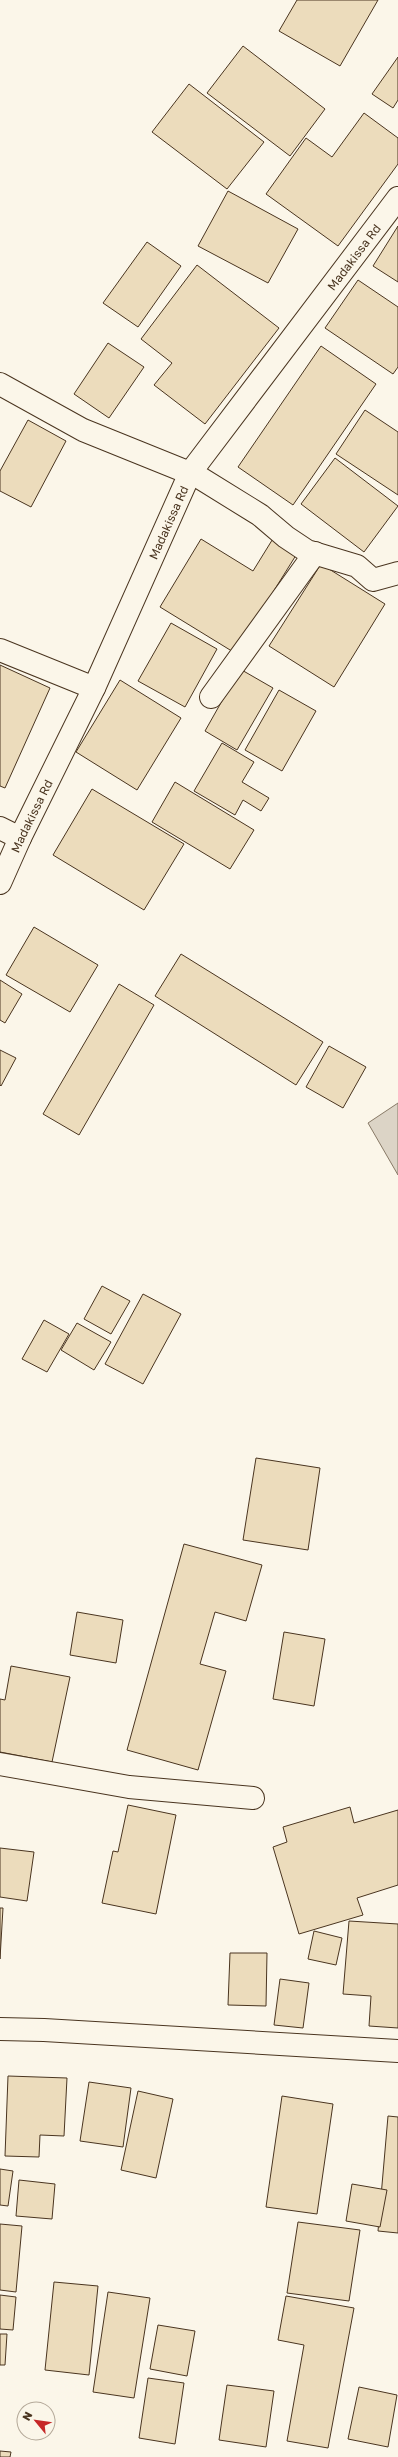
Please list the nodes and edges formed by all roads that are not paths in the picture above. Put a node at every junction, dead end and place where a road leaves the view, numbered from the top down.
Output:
1 (398, 198) edge
2 (0, 384) edge
3 (190, 473) junction
4 (315, 553) junction
5 (398, 573) edge
6 (0, 650) edge
7 (94, 688) junction
8 (211, 697) dead end
9 (0, 828) edge
10 (20, 838) junction
11 (0, 883) edge
12 (0, 1764) edge
13 (253, 1798) dead end
14 (0, 2030) edge
15 (398, 2051) edge

1 - 3 street, Madakissa Rd
2 - 3 street
3 - 4 street
3 - 7 street, Madakissa Rd
4 - 5 street
4 - 8 street
6 - 7 street
7 - 10 street, Madakissa Rd
9 - 10 street
10 - 11 street, Madakissa Rd
12 - 13 street
14 - 15 street

